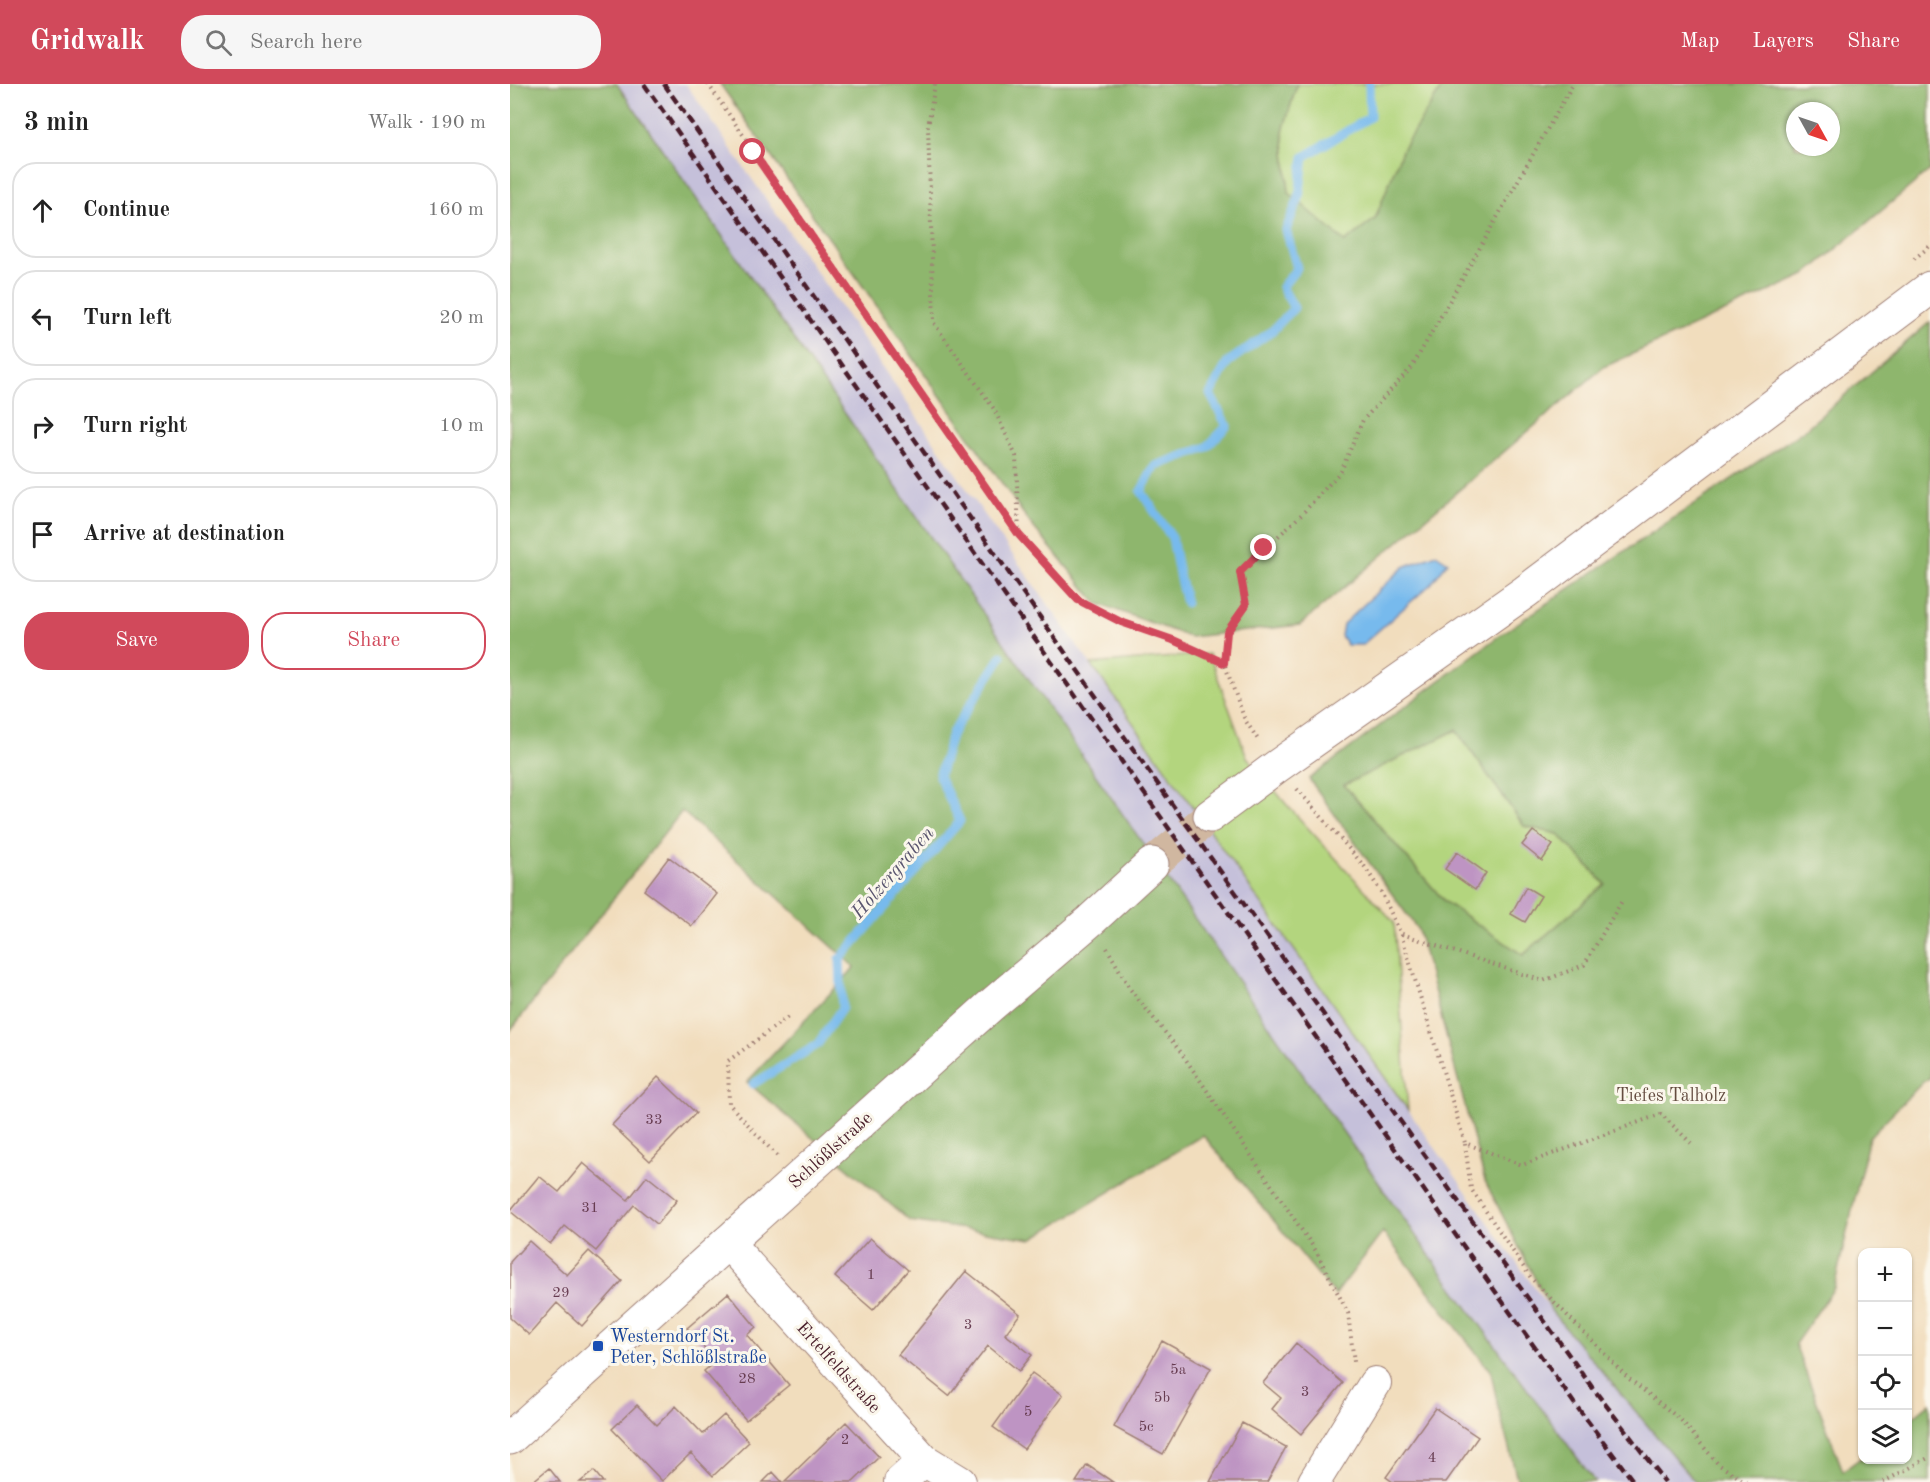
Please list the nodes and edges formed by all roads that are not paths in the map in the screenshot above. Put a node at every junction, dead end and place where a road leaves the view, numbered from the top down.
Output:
1 (1930, 288) edge
2 (1210, 816) tunnel mouth
3 (1152, 864) tunnel mouth
4 (727, 1242) junction
5 (1367, 1395) road end
6 (510, 1438) edge
7 (924, 1460) junction
8 (900, 1482) edge
9 (960, 1482) edge
10 (1314, 1482) edge

1 - 2 street
3 - 4 street, Schlößlstraße
4 - 6 street, Schlößlstraße
4 - 7 street, Ertelfeldstraße
5 - 10 street
7 - 8 street
7 - 9 street, Ertelfeldstraße

